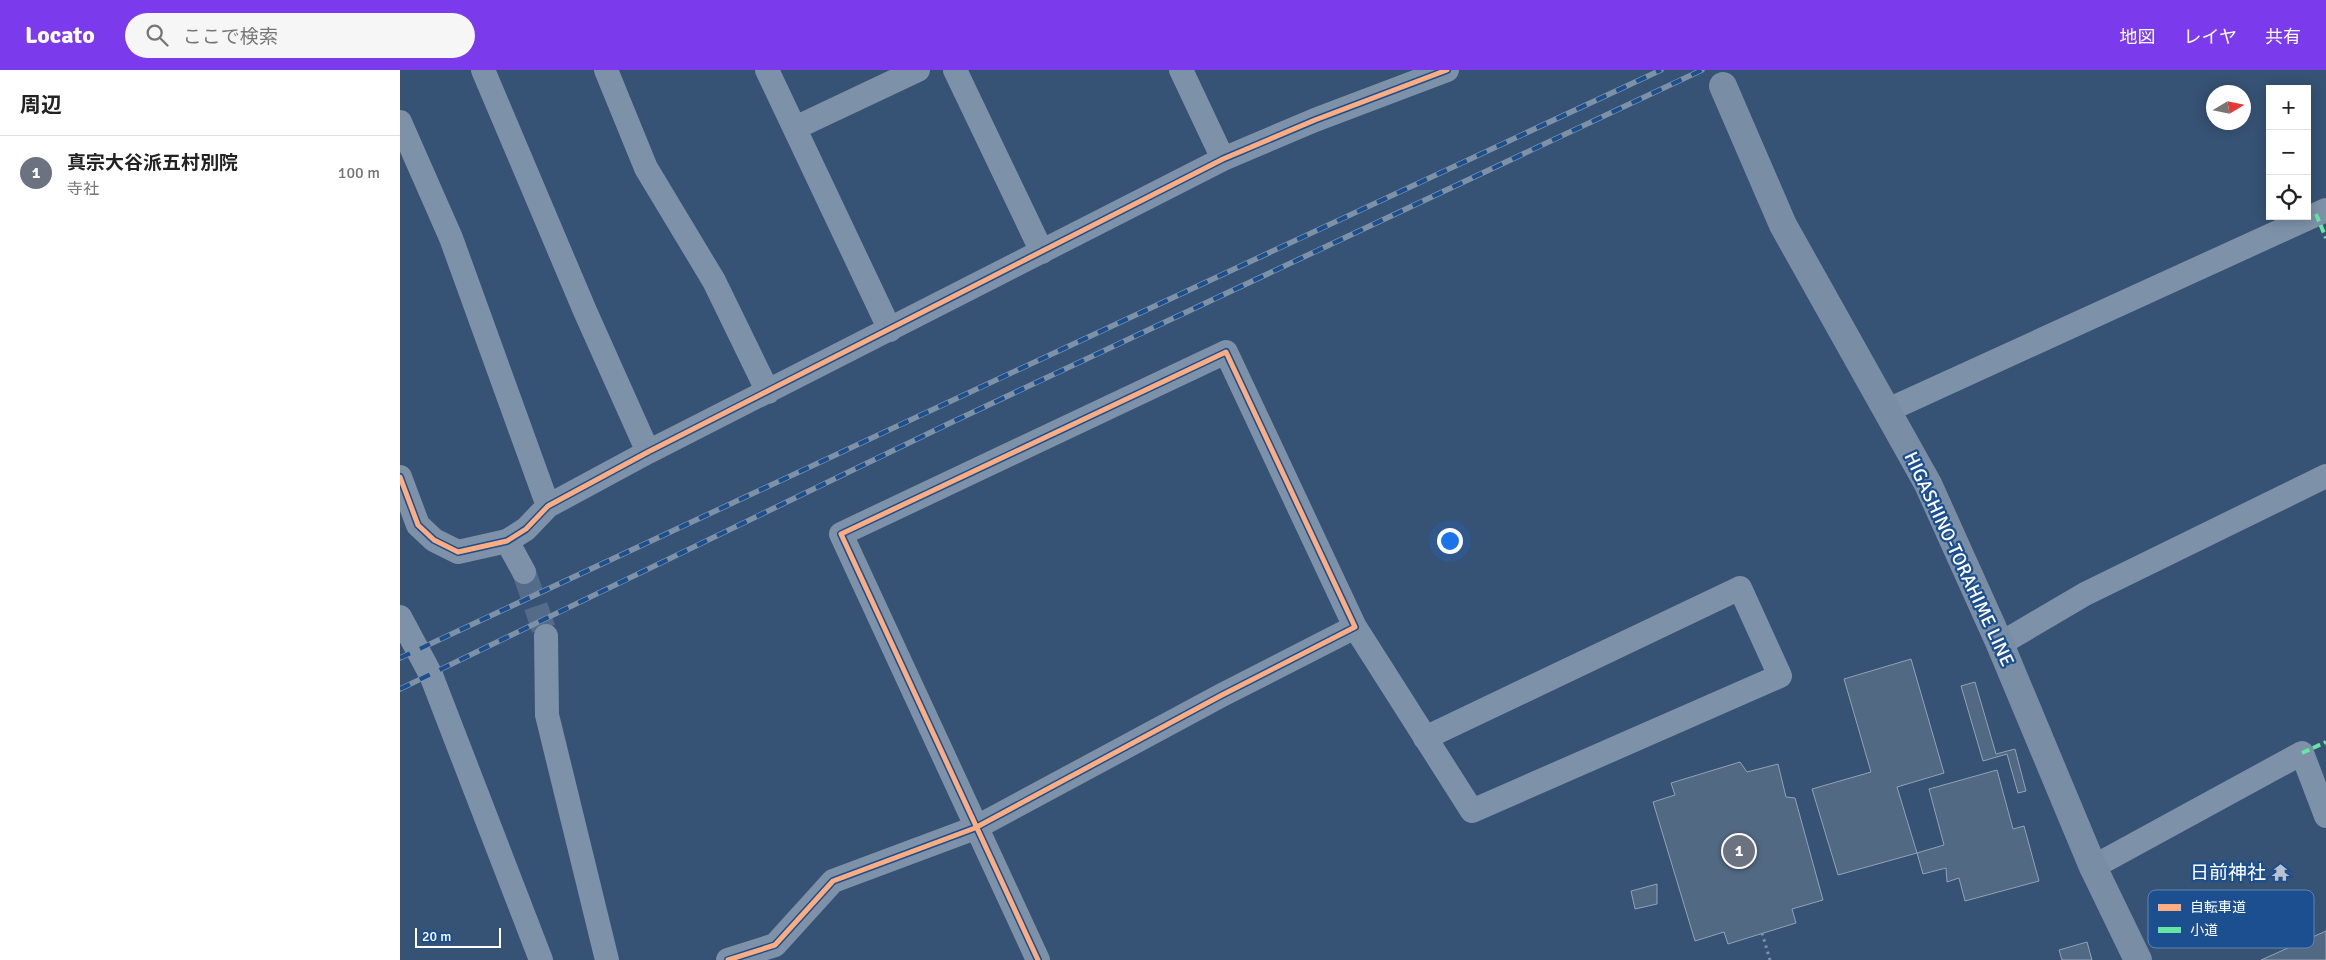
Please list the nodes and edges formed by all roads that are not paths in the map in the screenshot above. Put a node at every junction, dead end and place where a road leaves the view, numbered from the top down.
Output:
1 (483, 70) edge
2 (606, 70) edge
3 (767, 70) edge
4 (918, 70) edge
5 (955, 70) edge
6 (1181, 70) edge
7 (1446, 70) edge
8 (1722, 86) dead end
9 (400, 122) edge
10 (795, 128) junction
11 (1223, 159) junction
12 (2326, 210) edge
13 (1042, 252) junction
14 (890, 330) junction
15 (768, 392) junction
16 (1886, 411) junction
17 (648, 452) junction
18 (2326, 476) edge
19 (400, 477) edge
20 (548, 506) junction
21 (507, 540) junction
22 (524, 572) tunnel mouth
23 (400, 617) edge
24 (1355, 627) junction
25 (546, 636) tunnel mouth
26 (2000, 644) junction
27 (1425, 738) junction
28 (2326, 816) edge
29 (975, 828) junction
30 (2093, 867) junction
31 (541, 960) edge
32 (607, 960) edge
33 (728, 960) edge
34 (1038, 960) edge
35 (2138, 960) edge

1 - 17 street
2 - 15 street
3 - 10 street
4 - 10 street
5 - 13 street
6 - 11 street
7 - 11 street
8 - 16 main road, HIGASHINO-TORAHIME LINE
9 - 20 street
10 - 14 street
11 - 13 street
12 - 16 street
13 - 14 street
14 - 15 street
15 - 17 street
16 - 26 main road, HIGASHINO-TORAHIME LINE
17 - 20 street
18 - 26 street
19 - 21 street
20 - 21 street
21 - 22 street
23 - 31 street
24 - 27 street
24 - 29 street
24 - 29 street
25 - 32 street
26 - 30 main road, HIGASHINO-TORAHIME LINE
27 - 27 street
28 - 30 street
29 - 33 street
29 - 34 street
30 - 35 main road, HIGASHINO-TORAHIME LINE

